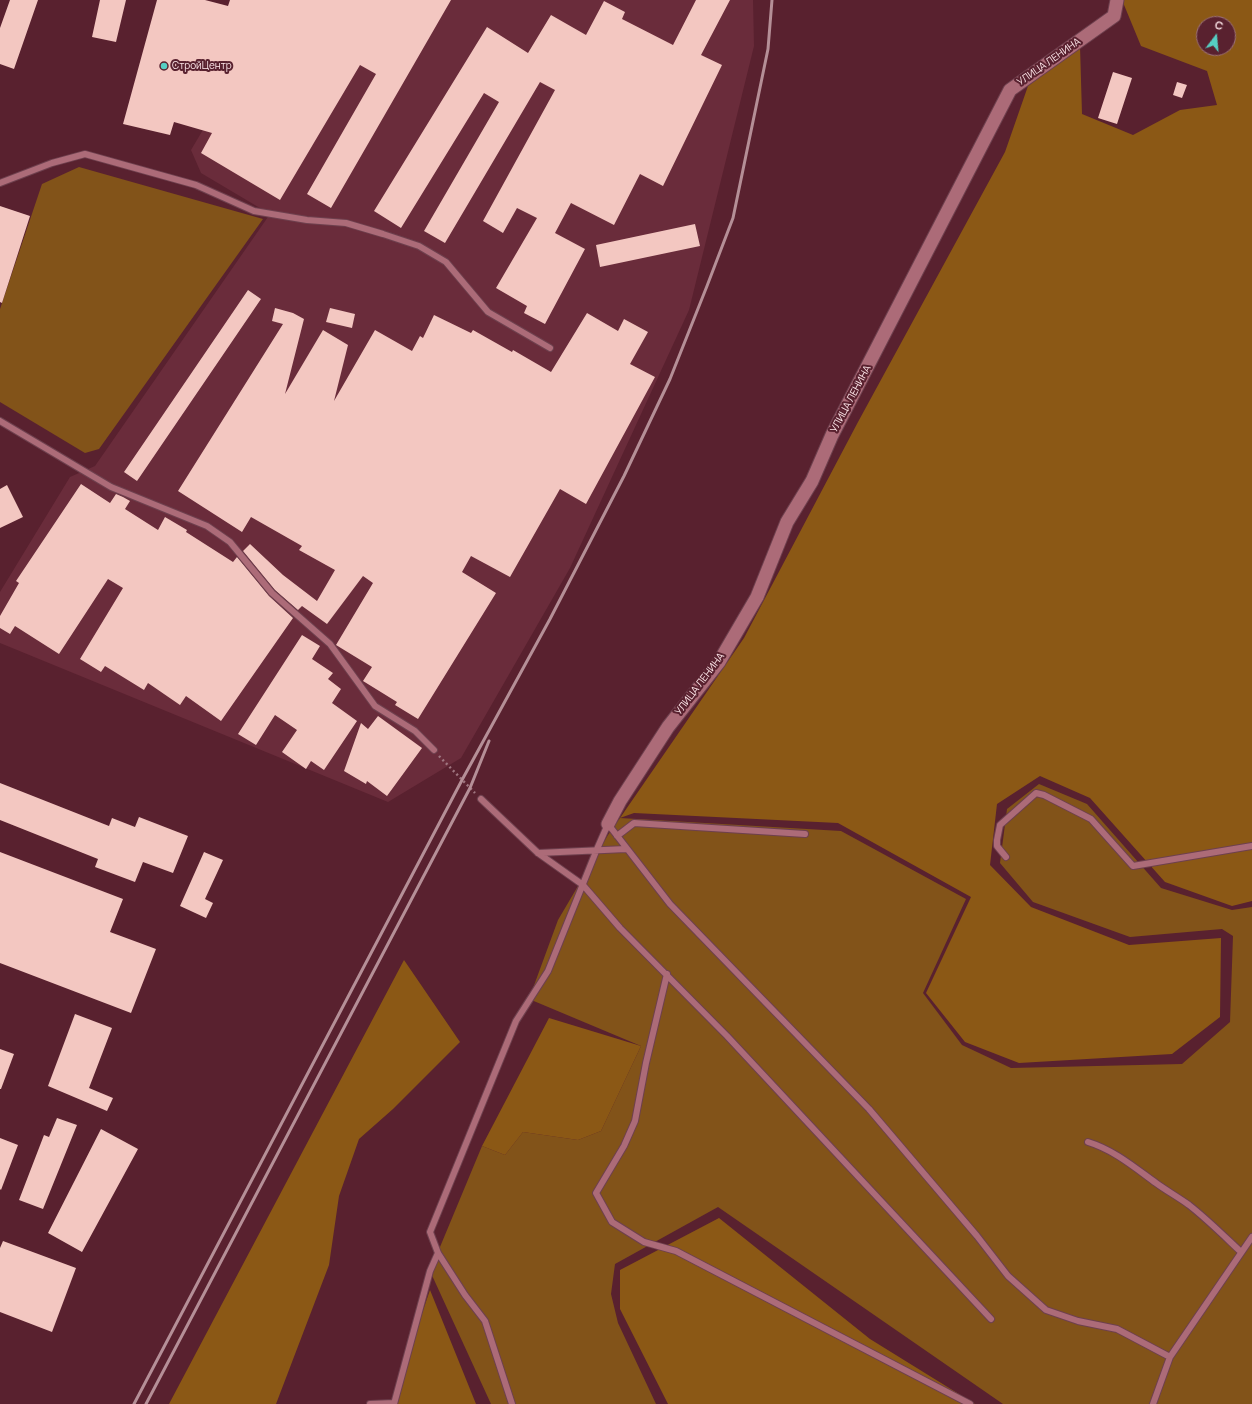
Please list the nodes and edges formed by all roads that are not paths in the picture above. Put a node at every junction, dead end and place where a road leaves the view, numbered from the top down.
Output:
1 (1117, 0) edge
2 (0, 183) edge
3 (550, 348) dead end
4 (0, 421) edge
5 (434, 750) road end
6 (481, 798) road end
7 (608, 824) junction
8 (805, 834) dead end
9 (617, 836) junction
10 (1252, 846) edge
11 (596, 849) junction
12 (626, 849) junction
13 (538, 853) junction
14 (1006, 857) dead end
15 (583, 885) junction
16 (667, 974) junction
17 (1088, 1142) dead end
18 (1252, 1238) edge
19 (1241, 1252) junction
20 (438, 1253) junction
21 (991, 1318) dead end
22 (1170, 1357) junction
23 (370, 1404) edge
24 (394, 1404) edge
25 (512, 1404) edge
26 (970, 1404) edge
27 (1153, 1404) edge

1 - 7 street, УЛИЦА ЛЕНИНА
2 - 3 lane
4 - 5 lane
6 - 13 lane
7 - 9 lane
7 - 11 lane
8 - 9 lane
9 - 12 lane
10 - 14 lane
11 - 12 lane
11 - 13 lane
11 - 15 lane
12 - 22 lane
13 - 15 lane
15 - 16 lane
15 - 20 lane
16 - 21 lane
16 - 26 lane
17 - 19 lane
18 - 19 lane
19 - 22 lane
20 - 24 lane
20 - 25 lane
22 - 27 lane
23 - 24 lane

